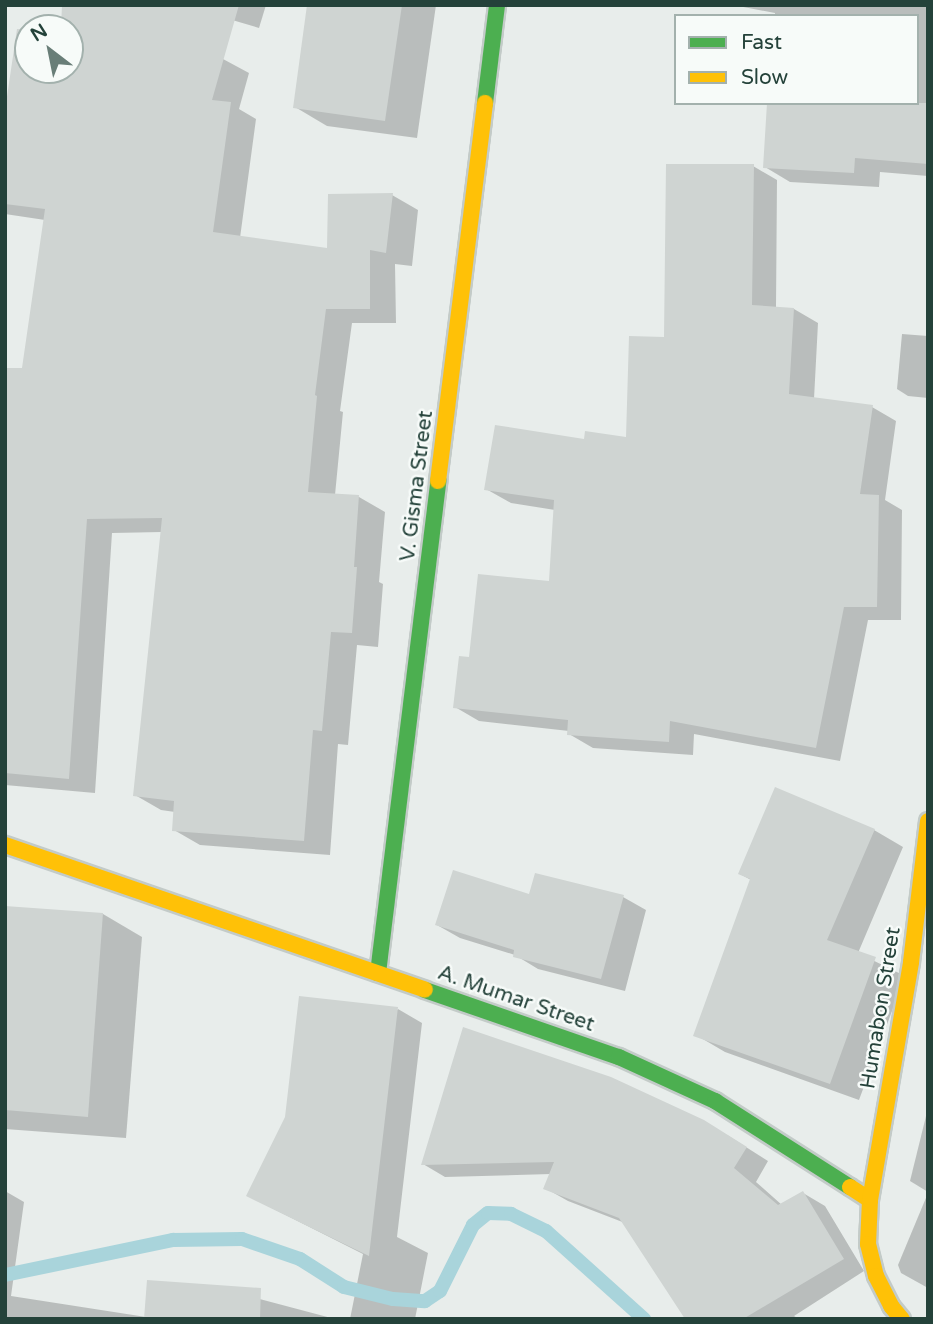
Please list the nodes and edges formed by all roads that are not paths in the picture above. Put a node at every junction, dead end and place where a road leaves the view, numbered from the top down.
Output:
1 (497, 5) edge
2 (928, 821) edge
3 (5, 845) edge
4 (378, 973) junction
5 (870, 1200) junction
6 (902, 1319) edge

1 - 4 street, V. Gisma Street
2 - 5 street, Humabon Street
3 - 4 street, A. Mumar Street
4 - 5 street, A. Mumar Street
5 - 6 street

